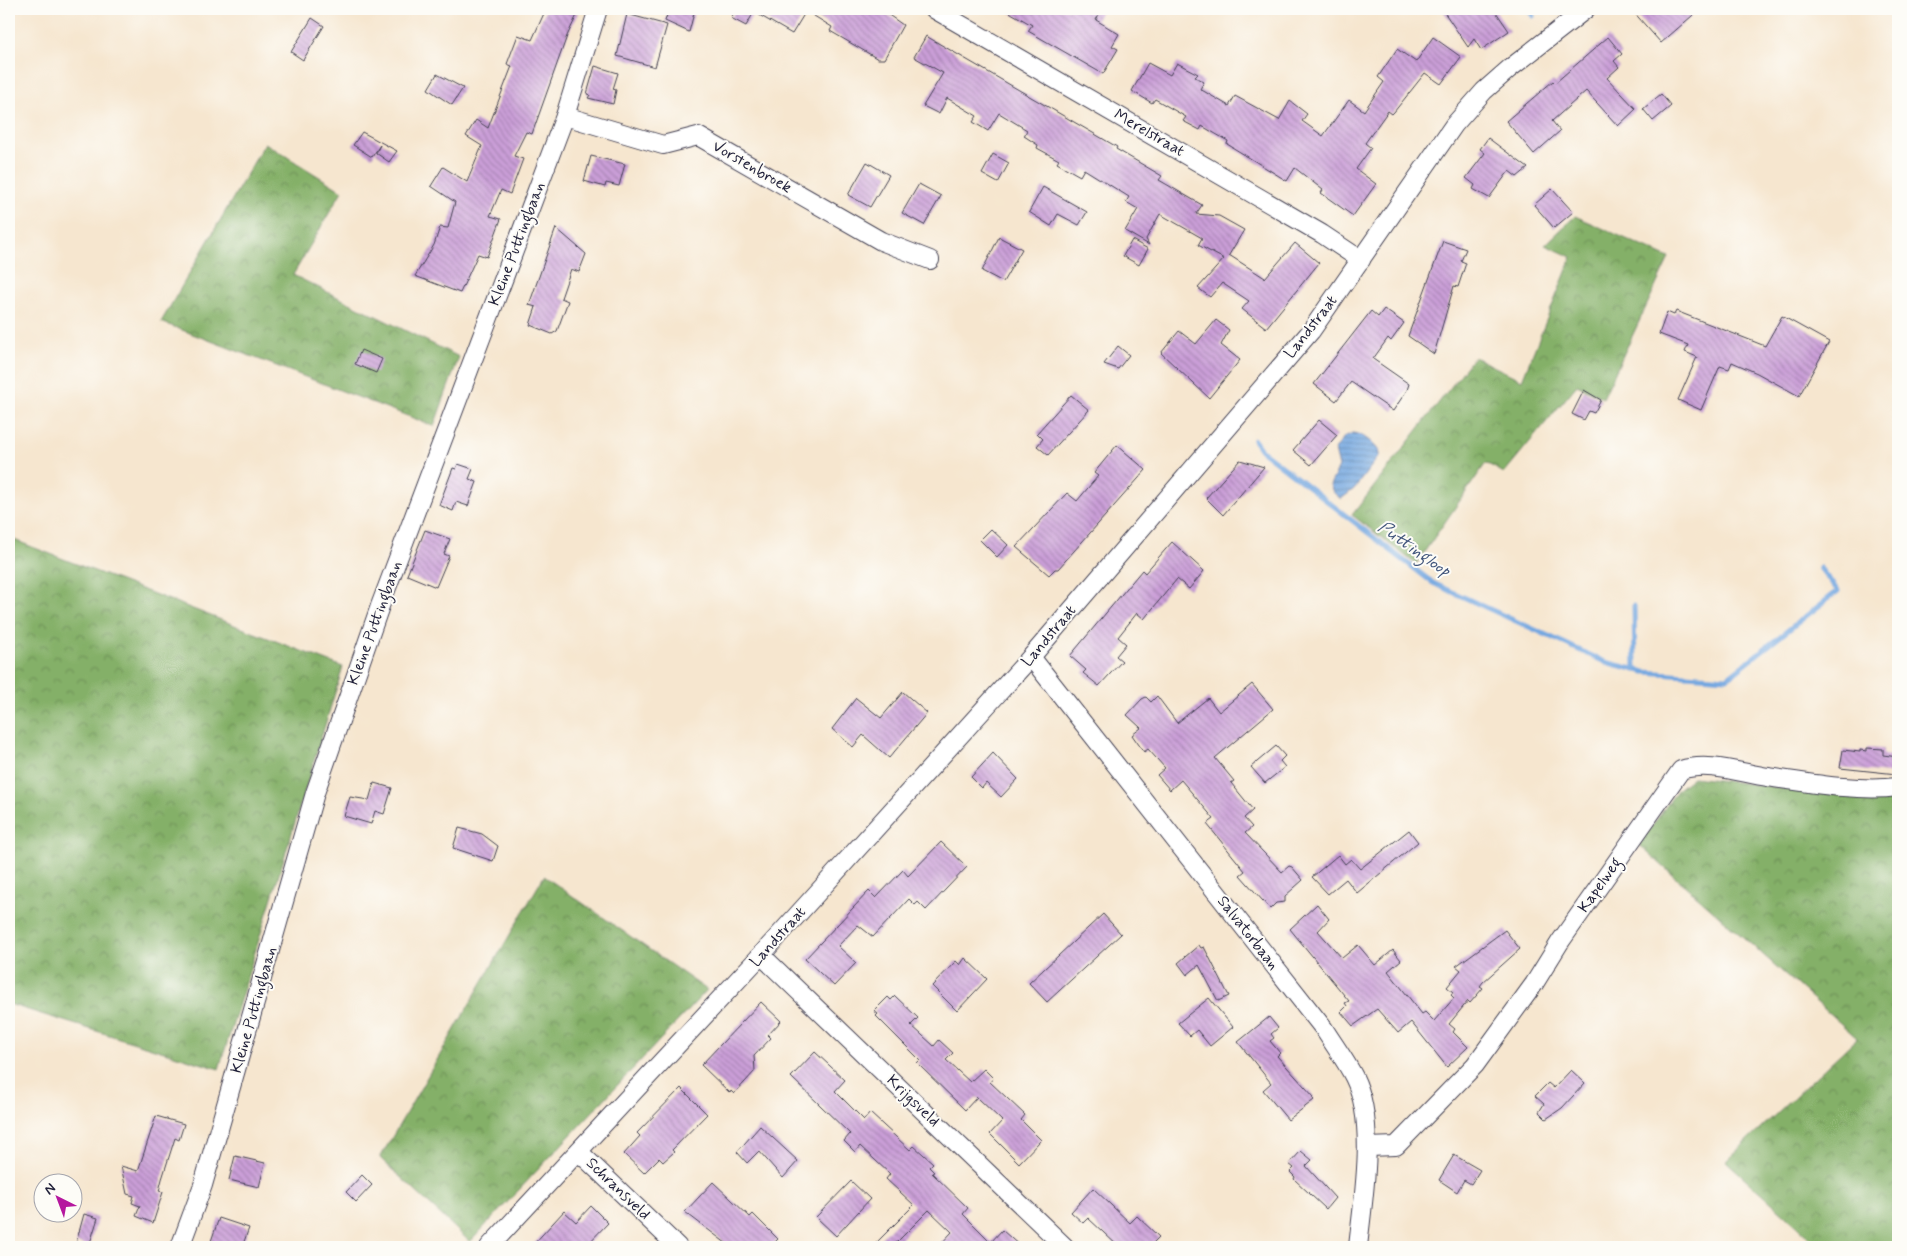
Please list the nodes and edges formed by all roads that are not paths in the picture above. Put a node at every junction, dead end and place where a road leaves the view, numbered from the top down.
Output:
1 (598, 9) edge
2 (934, 9) edge
3 (1586, 9) edge
4 (566, 116) junction
5 (930, 260) dead end
6 (1361, 260) junction
7 (1031, 657) junction
8 (1898, 787) edge
9 (761, 956) junction
10 (1368, 1147) junction
11 (579, 1152) junction
12 (180, 1247) edge
13 (489, 1247) edge
14 (678, 1247) edge
15 (1065, 1247) edge
16 (1358, 1247) edge

1 - 4 street, Kleine Puttingbaan
2 - 6 street, Merelstraat
3 - 6 street, Landstraat
4 - 5 street, Vorstenbroek
4 - 12 street, Kleine Puttingbaan
6 - 7 street, Landstraat
7 - 9 street, Landstraat
7 - 10 street, Salvatorbaan
8 - 10 street, Kapelweg
9 - 11 street, Landstraat
9 - 15 street, Krijgsveld
10 - 16 street, Salvatorbaan
11 - 13 street, Landstraat
11 - 14 street, Schransveld

